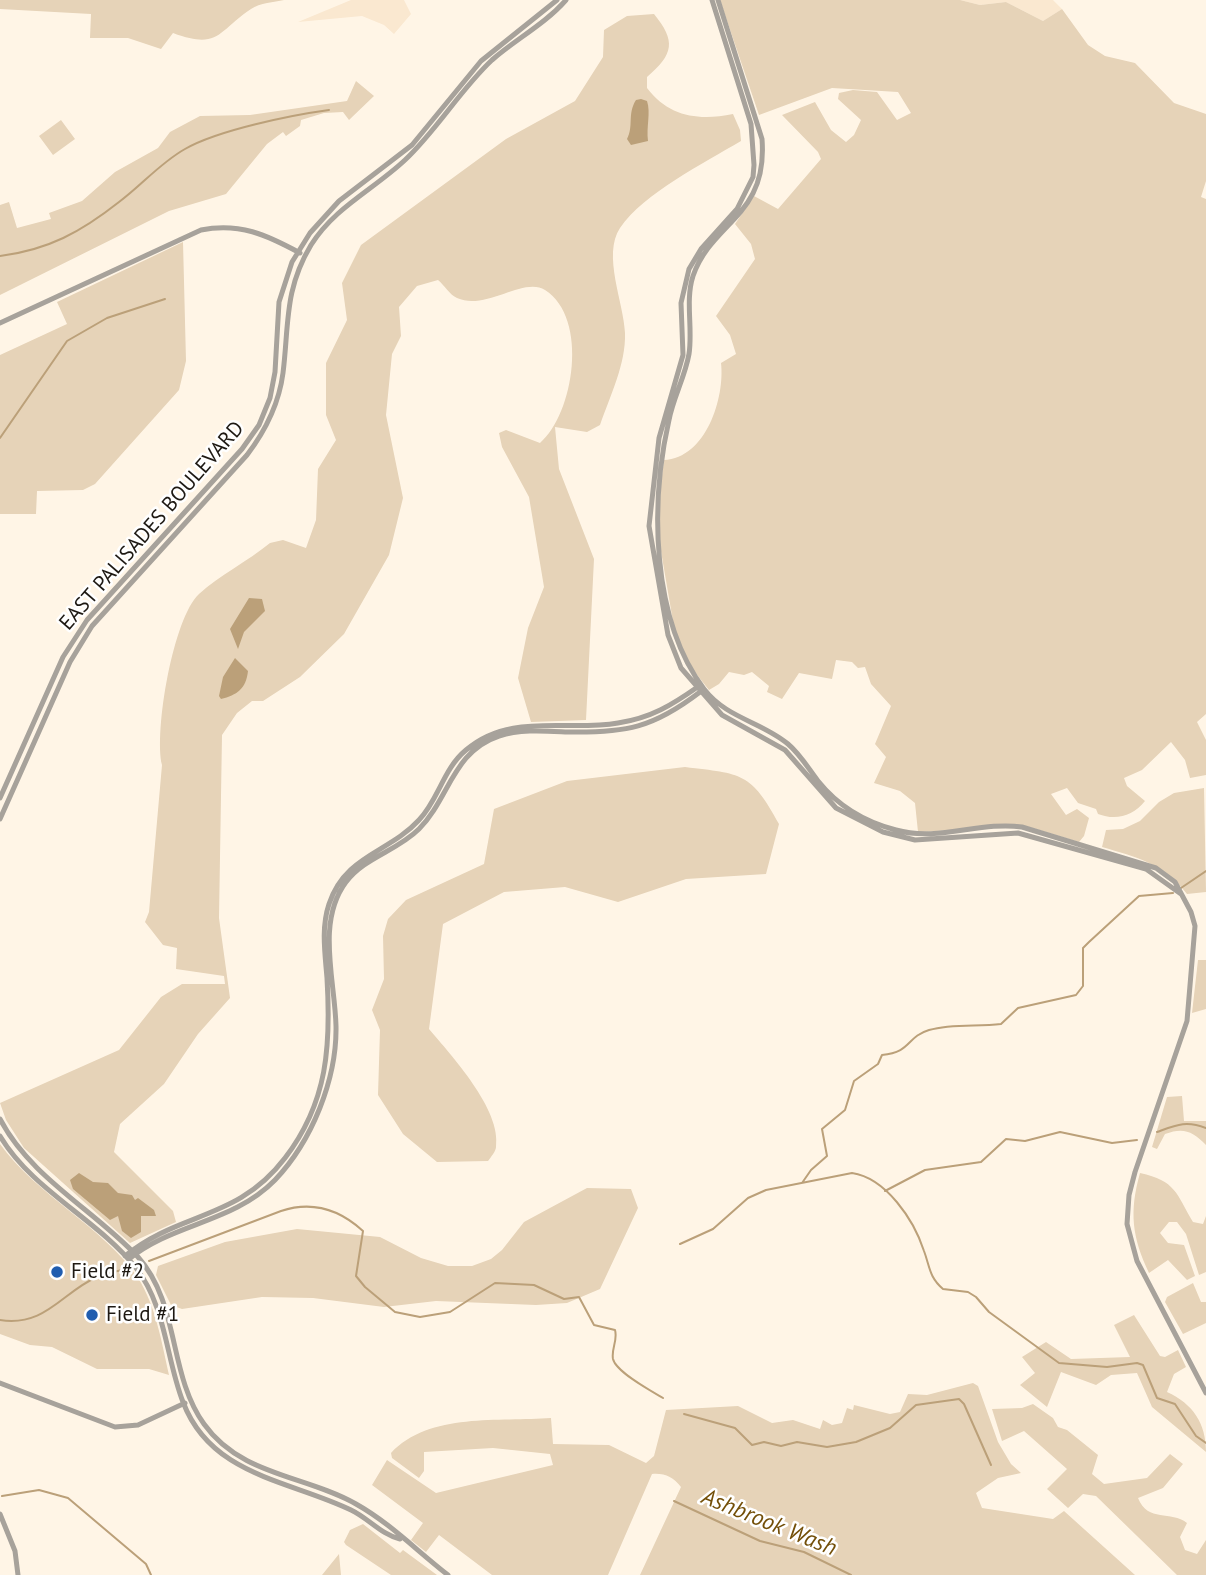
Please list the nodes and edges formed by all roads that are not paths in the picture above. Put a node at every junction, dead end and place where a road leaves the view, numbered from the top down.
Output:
1 (557, 0) edge
2 (566, 0) edge
3 (712, 0) edge
4 (718, 0) edge
5 (743, 90) junction
6 (298, 252) junction
7 (305, 256) junction
8 (0, 323) edge
9 (700, 688) junction
10 (0, 798) edge
11 (0, 819) edge
12 (0, 1119) edge
13 (0, 1136) edge
14 (133, 1252) junction
15 (127, 1257) junction
16 (0, 1383) edge
17 (1206, 1393) edge
18 (191, 1400) junction
19 (183, 1404) junction
20 (243, 1469) junction
21 (276, 1474) junction
22 (0, 1514) edge
23 (402, 1540) junction
24 (18, 1575) edge
25 (448, 1575) edge

1 - 6 street, EAST PALISADES BOULEVARD
2 - 7 street, EAST PALISADES BOULEVARD
3 - 5 street
4 - 5 street
5 - 9 street
6 - 7 street
6 - 8 street
6 - 10 street, EAST PALISADES BOULEVARD
7 - 11 street, EAST PALISADES BOULEVARD
9 - 14 street
9 - 17 street
12 - 14 street
13 - 15 street
14 - 15 street
14 - 18 street
15 - 19 street
16 - 19 street
18 - 19 street
18 - 21 street
19 - 20 street
20 - 21 street
20 - 23 street
21 - 23 street
22 - 24 street
23 - 25 street

